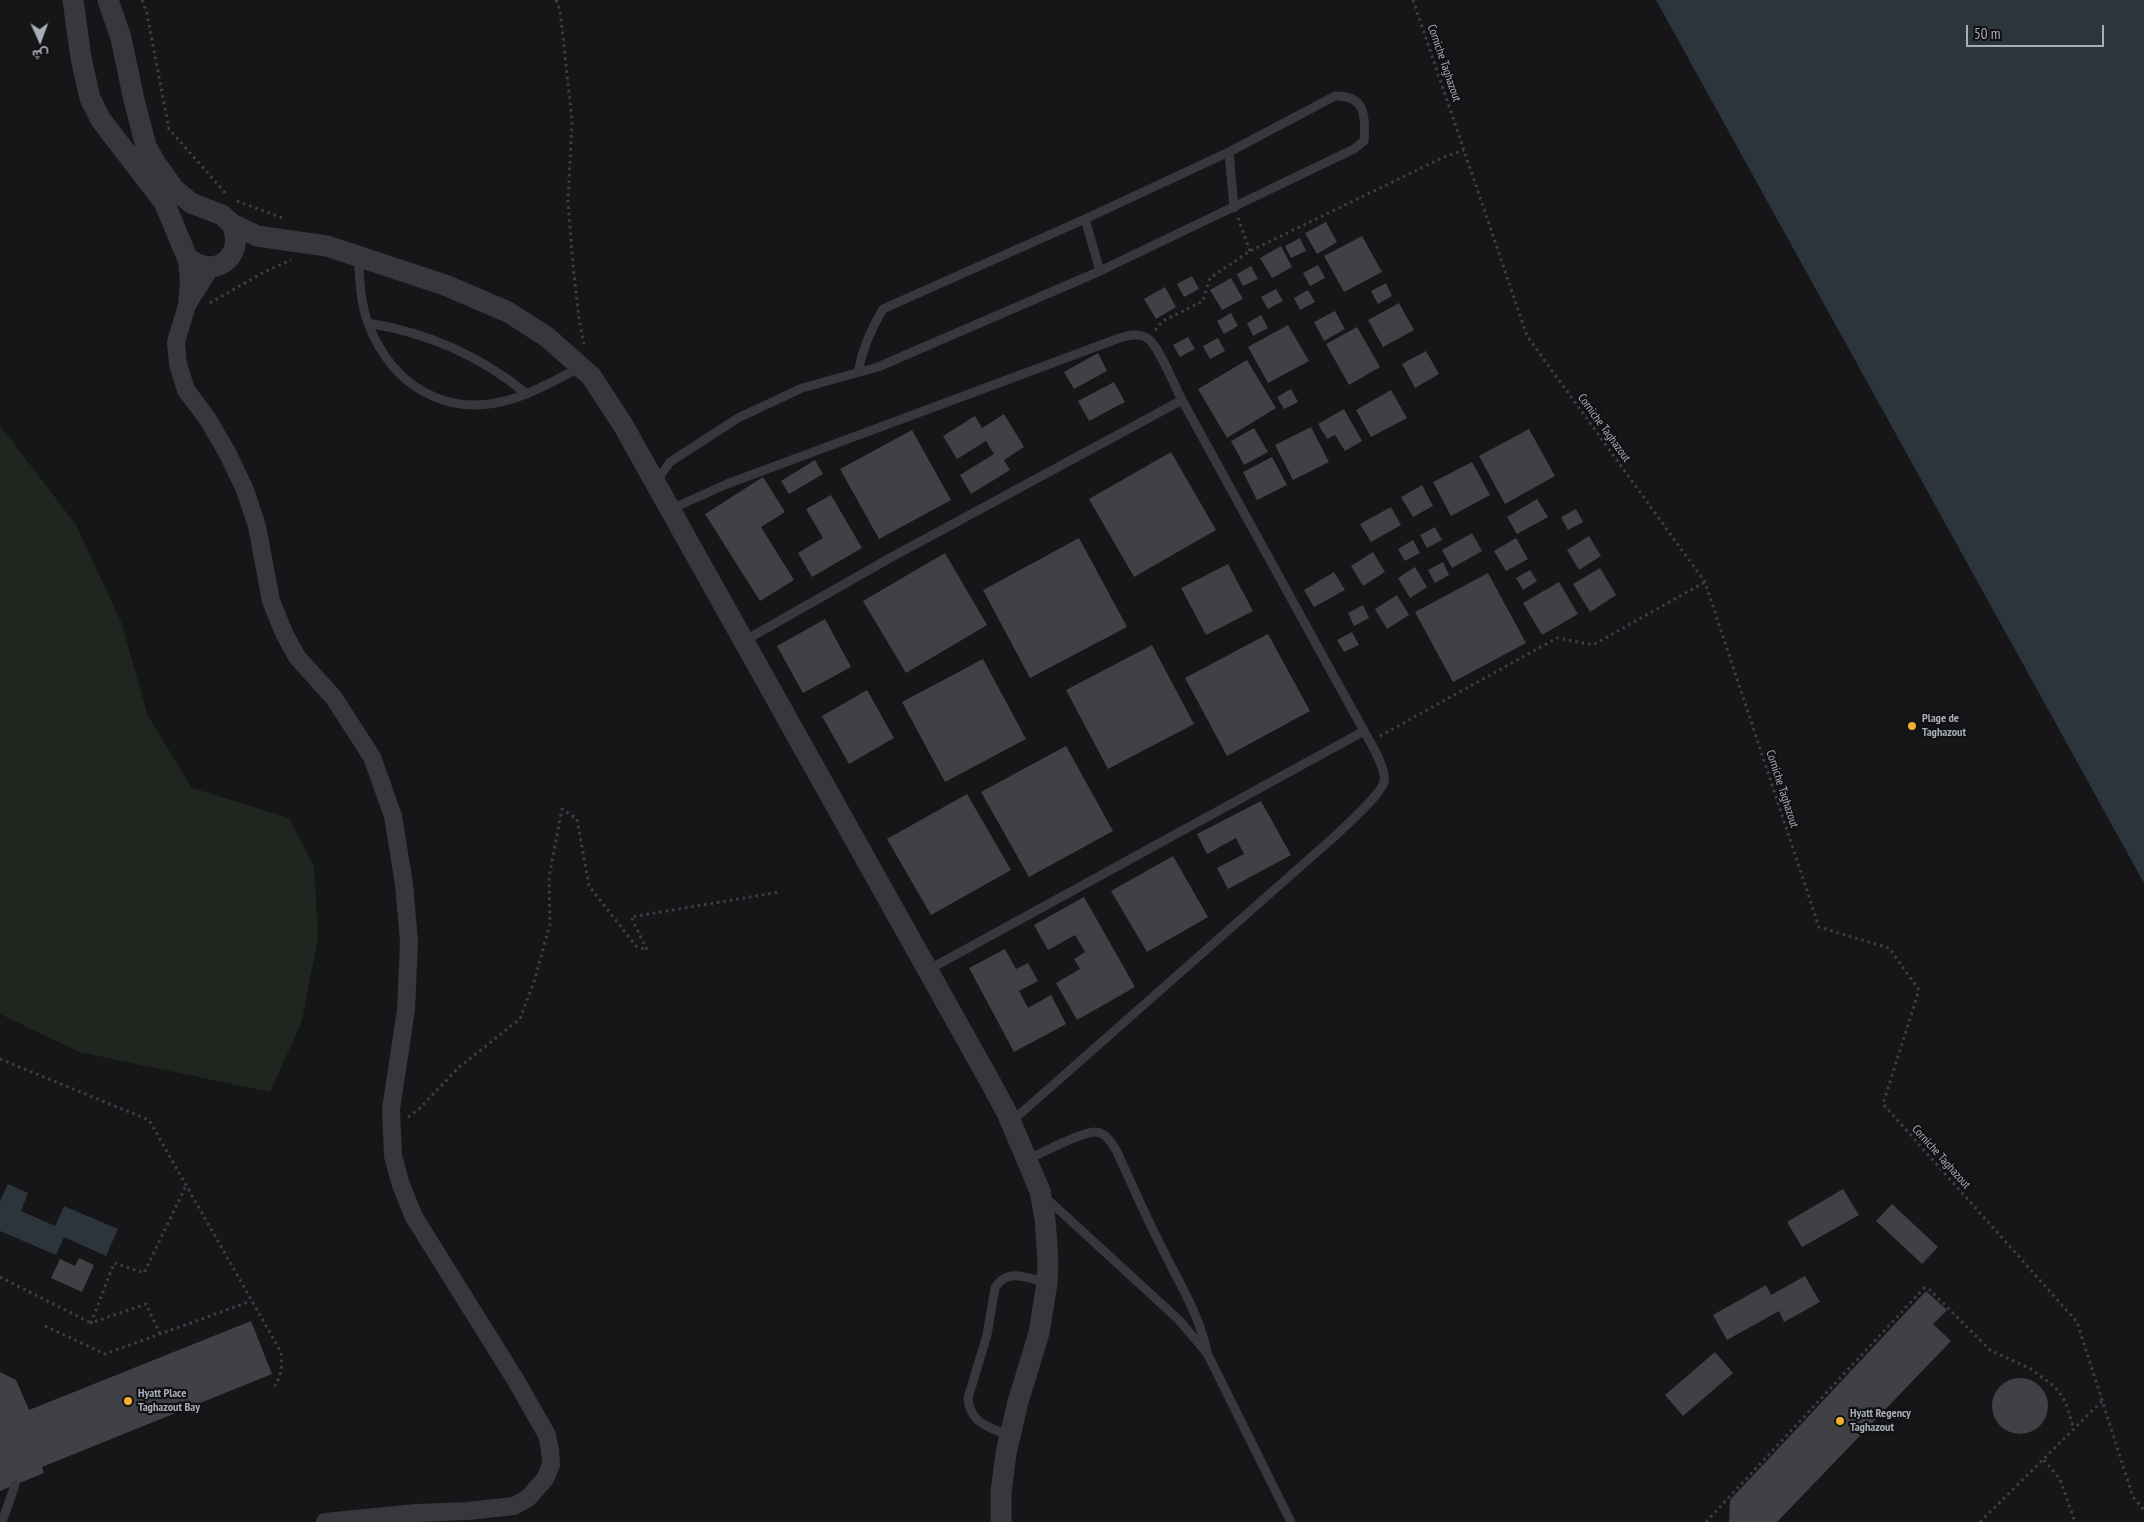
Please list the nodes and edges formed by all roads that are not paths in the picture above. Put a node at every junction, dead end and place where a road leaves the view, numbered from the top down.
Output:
1 (73, 0) edge
2 (108, 0) edge
3 (1229, 152) junction
4 (1234, 208) junction
5 (224, 219) junction
6 (1085, 219) junction
7 (327, 246) junction
8 (184, 249) junction
9 (234, 253) junction
10 (358, 256) junction
11 (211, 267) junction
12 (1100, 271) junction
13 (187, 305) junction
14 (368, 322) junction
15 (586, 372) junction
16 (858, 372) junction
17 (527, 394) junction
18 (1182, 400) junction
19 (656, 483) junction
20 (671, 509) junction
21 (743, 641) junction
22 (1364, 731) junction
23 (928, 970) junction
24 (1011, 1122) junction
25 (1028, 1159) junction
26 (1040, 1191) junction
27 (1047, 1283) junction
28 (1208, 1353) junction
29 (1010, 1436) junction
30 (15, 1485) dead end
31 (2, 1522) edge
32 (326, 1522) edge
33 (1001, 1522) edge
34 (1291, 1522) edge

1 - 8 street
2 - 5 street
3 - 4 lane
3 - 4 lane
3 - 6 lane
4 - 12 lane
5 - 7 street
5 - 8 street
5 - 9 street
6 - 12 lane
6 - 16 lane
7 - 9 street
7 - 10 street
8 - 11 street
8 - 13 street
9 - 11 street
10 - 14 lane
10 - 15 street
11 - 13 street
12 - 16 lane
13 - 32 street
14 - 17 lane
14 - 17 lane
15 - 17 lane
15 - 19 street
16 - 19 lane
18 - 20 lane
18 - 21 lane
18 - 22 lane
19 - 20 street
20 - 21 street
21 - 23 street
22 - 23 lane
22 - 24 lane
23 - 24 street
24 - 25 street
25 - 26 street
25 - 28 lane
26 - 27 street
26 - 28 lane
27 - 29 street
27 - 29 lane
28 - 34 lane
29 - 33 street
30 - 31 lane

